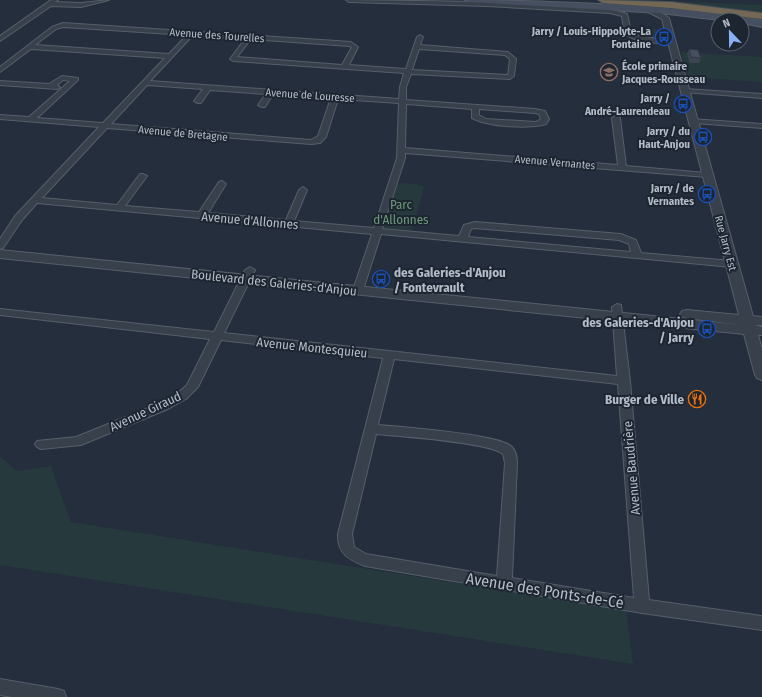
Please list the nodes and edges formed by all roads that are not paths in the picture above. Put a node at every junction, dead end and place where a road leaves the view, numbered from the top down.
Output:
1 (106, 0) edge
2 (349, 0) edge
3 (469, 0) edge
4 (603, 0) edge
5 (683, 0) edge
6 (52, 2) edge
7 (736, 2) dead end
8 (651, 10) junction
9 (680, 12) junction
10 (710, 12) edge
11 (710, 15) edge
12 (762, 17) edge
13 (665, 18) junction
14 (750, 18) edge
15 (750, 20) edge
16 (762, 24) edge
17 (192, 33) junction
18 (249, 37) junction
19 (420, 37) dead end
20 (0, 39) edge
21 (672, 42) junction
22 (30, 47) junction
23 (418, 47) junction
24 (170, 56) junction
25 (344, 68) junction
26 (0, 70) edge
27 (408, 72) junction
28 (0, 83) edge
29 (145, 83) junction
30 (51, 86) junction
31 (66, 88) junction
32 (208, 88) junction
33 (685, 91) junction
34 (271, 92) junction
35 (762, 96) edge
36 (335, 97) junction
37 (198, 101) dead end
38 (401, 102) junction
39 (262, 105) dead end
40 (476, 107) junction
41 (0, 117) edge
42 (616, 118) dead end
43 (30, 120) junction
44 (694, 123) junction
45 (104, 126) junction
46 (762, 126) edge
47 (762, 130) edge
48 (402, 150) junction
49 (622, 168) junction
50 (707, 174) junction
51 (143, 176) dead end
52 (222, 184) dead end
53 (303, 190) dead end
54 (36, 200) junction
55 (119, 208) junction
56 (202, 215) junction
57 (289, 223) junction
58 (377, 231) junction
59 (463, 239) junction
60 (0, 247) edge
61 (636, 255) junction
62 (732, 264) junction
63 (247, 274) junction
64 (360, 285) junction
65 (0, 312) edge
66 (618, 312) junction
67 (762, 321) edge
68 (753, 327) edge
69 (216, 337) junction
70 (389, 356) junction
71 (762, 375) edge
72 (624, 382) junction
73 (372, 429) junction
74 (41, 444) dead end
75 (504, 583) junction
76 (642, 606) junction
77 (762, 623) edge
78 (0, 687) edge
79 (58, 697) edge

1 - 6 street
2 - 21 street
3 - 8 main road
4 - 10 highway
5 - 7 highway
6 - 20 street
8 - 9 main road
8 - 13 street
9 - 11 main road
9 - 13 street
12 - 14 highway
13 - 21 street, Rue Jarry Est
15 - 16 main road
17 - 18 street, Avenue des Tourelles
17 - 22 street, Avenue des Tourelles
17 - 24 street
18 - 25 street, Avenue des Tourelles
18 - 25 street
19 - 23 street
21 - 33 street, Rue Jarry Est
22 - 24 street
22 - 26 street
23 - 27 street
23 - 27 street
24 - 29 street
25 - 27 street
27 - 38 street
28 - 30 street
29 - 32 street, Avenue de Louresse
29 - 45 street
30 - 31 street
30 - 31 street
31 - 43 street
32 - 34 street, Avenue de Louresse
32 - 37 street
33 - 35 street
33 - 44 street, Rue Jarry Est
34 - 36 street, Avenue de Louresse
34 - 39 street
36 - 38 street, Avenue de Louresse
36 - 45 street, Avenue de Bretagne
38 - 40 street, Avenue de Louresse
38 - 48 street
40 - 40 street, Avenue de Louresse
41 - 43 street, Avenue de Bretagne
42 - 49 street
43 - 45 street, Avenue de Bretagne
44 - 46 street
44 - 47 street
44 - 50 street, Rue Jarry Est
45 - 54 street
48 - 49 street, Avenue Vernantes
48 - 58 street
49 - 50 street, Avenue Vernantes
50 - 62 street, Rue Jarry Est
51 - 55 street
52 - 56 street
53 - 57 street
54 - 55 street, Avenue d'Allonnes
54 - 60 street
55 - 56 street, Avenue d'Allonnes
56 - 57 street, Avenue d'Allonnes
57 - 58 street, Avenue d'Allonnes
58 - 59 street, Avenue d'Allonnes
58 - 64 street
59 - 61 street, Avenue d'Allonnes
59 - 61 street
60 - 63 street, Boulevard des Galeries-d'Anjou
61 - 62 street, Avenue d'Allonnes
62 - 68 street, Rue Jarry Est
63 - 64 street, Boulevard des Galeries-d'Anjou
63 - 69 street, Avenue Giraud
64 - 66 street, Boulevard des Galeries-d'Anjou
65 - 69 street, Avenue Montesquieu
66 - 68 street, Boulevard des Galeries-d'Anjou
66 - 72 street, Avenue Baudrière
67 - 68 street, Boulevard des Galeries-d'Anjou
68 - 71 street, Rue Jarry Est
69 - 70 street, Avenue Montesquieu
69 - 74 street, Avenue Giraud
70 - 72 street, Avenue Montesquieu
70 - 73 street
72 - 76 street, Avenue Baudrière
73 - 75 street
73 - 75 street, Avenue des Ponts-de-Cé
75 - 76 street, Avenue des Ponts-de-Cé
76 - 77 street, Avenue des Ponts-de-Cé
78 - 79 street

